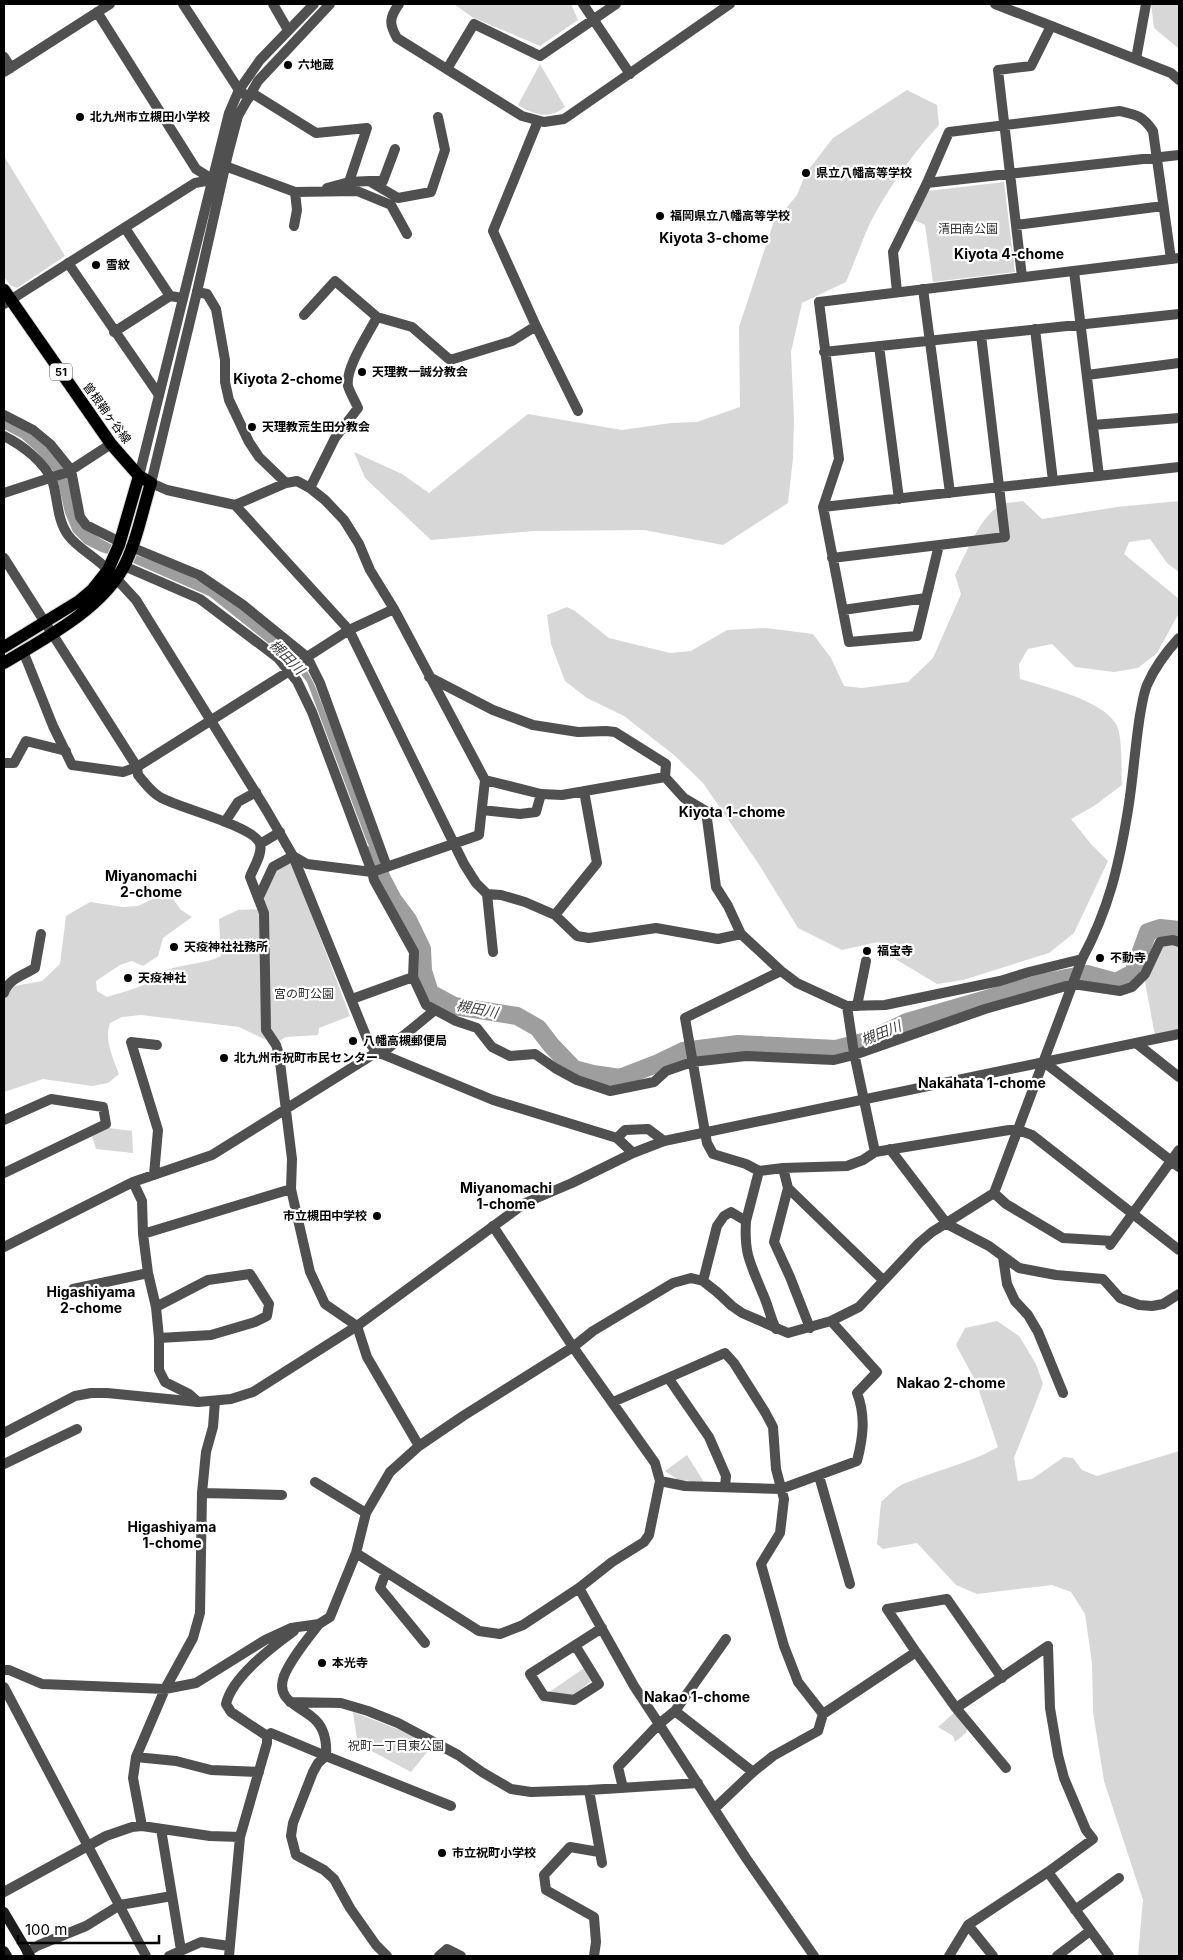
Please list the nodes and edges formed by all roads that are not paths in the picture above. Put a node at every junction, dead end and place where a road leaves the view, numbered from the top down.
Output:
1 (184, 4) edge
2 (273, 4) edge
3 (314, 4) edge
4 (330, 4) edge
5 (399, 4) edge
6 (583, 4) edge
7 (616, 4) edge
8 (730, 4) edge
9 (995, 4) edge
10 (1146, 4) edge
11 (103, 7) edge
12 (594, 20) junction
13 (1051, 26) junction
14 (288, 30) junction
15 (4, 58) edge
16 (1136, 59) junction
17 (447, 69) junction
18 (7, 70) edge
19 (630, 74) junction
20 (1179, 80) edge
21 (239, 90) junction
22 (250, 95) junction
23 (438, 117) dead end
24 (538, 121) junction
25 (1005, 125) junction
26 (395, 149) dead end
27 (1179, 155) edge
28 (1157, 158) junction
29 (225, 166) junction
30 (1010, 174) junction
31 (217, 179) junction
32 (369, 181) junction
33 (349, 182) junction
34 (927, 184) junction
35 (295, 192) junction
36 (311, 192) junction
37 (1163, 206) junction
38 (1016, 225) junction
39 (294, 226) dead end
40 (124, 228) junction
41 (407, 234) dead end
42 (1175, 258) edge
43 (68, 263) junction
44 (1074, 271) junction
45 (1022, 277) junction
46 (923, 289) junction
47 (197, 292) junction
48 (897, 292) junction
49 (170, 296) junction
50 (6, 298) edge
51 (183, 298) junction
52 (1179, 314) edge
53 (304, 315) dead end
54 (377, 316) junction
55 (1081, 324) junction
56 (536, 326) junction
57 (1035, 329) junction
58 (114, 332) junction
59 (981, 335) junction
60 (930, 340) junction
61 (879, 346) junction
62 (824, 352) junction
63 (1179, 363) edge
64 (1087, 375) junction
65 (158, 395) junction
66 (578, 411) dead end
67 (4, 415) edge
68 (1179, 418) edge
69 (1093, 426) junction
70 (4, 436) edge
71 (111, 444) junction
72 (1179, 467) edge
73 (69, 471) junction
74 (139, 476) junction
75 (1099, 476) junction
76 (53, 478) junction
77 (1053, 482) junction
78 (151, 483) junction
79 (286, 483) junction
80 (310, 488) junction
81 (999, 488) junction
82 (4, 493) edge
83 (950, 493) junction
84 (898, 499) junction
85 (235, 505) junction
86 (823, 507) junction
87 (939, 545) junction
88 (125, 546) junction
89 (4, 558) edge
90 (832, 558) junction
91 (124, 566) junction
92 (112, 569) junction
93 (926, 598) junction
94 (394, 609) junction
95 (843, 610) junction
96 (43, 622) junction
97 (349, 630) junction
98 (51, 633) junction
99 (1179, 638) edge
100 (4, 647) edge
101 (24, 651) junction
102 (305, 660) junction
103 (4, 663) edge
104 (290, 670) junction
105 (429, 677) junction
106 (211, 719) junction
107 (66, 751) junction
108 (4, 763) edge
109 (138, 767) junction
110 (665, 777) junction
111 (485, 780) junction
112 (584, 791) junction
113 (256, 792) junction
114 (541, 794) junction
115 (482, 810) junction
116 (225, 822) junction
117 (280, 832) junction
118 (260, 844) junction
119 (454, 844) junction
120 (293, 856) junction
121 (386, 868) junction
122 (372, 872) junction
123 (487, 894) junction
124 (259, 897) junction
125 (555, 914) junction
126 (41, 934) dead end
127 (741, 934) junction
128 (1179, 942) edge
129 (493, 952) dead end
130 (866, 961) dead end
131 (1080, 963) junction
132 (781, 972) junction
133 (413, 977) junction
134 (1074, 984) junction
135 (4, 992) edge
136 (352, 999) junction
137 (852, 1006) junction
138 (435, 1010) junction
139 (1179, 1034) edge
140 (1136, 1043) junction
141 (157, 1045) dead end
142 (379, 1053) junction
143 (691, 1053) junction
144 (854, 1054) junction
145 (1044, 1062) junction
146 (1179, 1077) edge
147 (864, 1099) junction
148 (286, 1108) junction
149 (4, 1120) edge
150 (1018, 1130) junction
151 (705, 1132) junction
152 (616, 1138) junction
153 (664, 1141) junction
154 (890, 1149) junction
155 (1179, 1150) edge
156 (875, 1152) junction
157 (633, 1153) junction
158 (1175, 1164) edge
159 (783, 1168) junction
160 (759, 1172) junction
161 (4, 1173) edge
162 (154, 1175) junction
163 (134, 1182) junction
164 (788, 1188) junction
165 (291, 1189) junction
166 (994, 1194) junction
167 (1132, 1214) junction
168 (746, 1221) junction
169 (946, 1224) junction
170 (493, 1226) junction
171 (143, 1234) junction
172 (4, 1247) edge
173 (1179, 1250) edge
174 (1003, 1257) junction
175 (148, 1273) junction
176 (883, 1280) junction
177 (703, 1281) junction
178 (73, 1289) dead end
179 (1179, 1294) edge
180 (156, 1307) junction
181 (831, 1321) junction
182 (356, 1326) junction
183 (810, 1328) junction
184 (776, 1329) junction
185 (159, 1338) junction
186 (573, 1347) junction
187 (669, 1378) junction
188 (1063, 1393) dead end
189 (214, 1401) junction
190 (198, 1402) junction
191 (613, 1402) junction
192 (77, 1429) dead end
193 (4, 1433) edge
194 (419, 1446) junction
195 (4, 1464) edge
196 (819, 1476) junction
197 (660, 1481) junction
198 (315, 1482) dead end
199 (725, 1487) junction
200 (781, 1490) junction
201 (202, 1493) junction
202 (282, 1495) dead end
203 (366, 1513) junction
204 (356, 1552) junction
205 (386, 1572) junction
206 (850, 1584) dead end
207 (579, 1588) junction
208 (319, 1624) junction
209 (300, 1626) junction
210 (602, 1628) junction
211 (726, 1638) dead end
212 (425, 1643) dead end
213 (575, 1645) junction
214 (916, 1652) junction
215 (4, 1670) edge
216 (1002, 1678) junction
217 (4, 1687) edge
218 (165, 1689) junction
219 (290, 1702) junction
220 (956, 1708) junction
221 (675, 1710) junction
222 (823, 1714) junction
223 (659, 1724) junction
224 (266, 1736) junction
225 (326, 1756) junction
226 (136, 1757) junction
227 (1006, 1768) dead end
228 (259, 1772) junction
229 (753, 1772) junction
230 (698, 1783) junction
231 (623, 1788) junction
232 (590, 1790) junction
233 (451, 1806) dead end
234 (714, 1809) junction
235 (142, 1826) junction
236 (161, 1829) junction
237 (240, 1838) junction
238 (88, 1847) junction
239 (599, 1852) junction
240 (602, 1864) dead end
241 (1048, 1872) junction
242 (1119, 1878) dead end
243 (4, 1892) edge
244 (172, 1896) junction
245 (120, 1905) junction
246 (1075, 1910) junction
247 (4, 1912) edge
248 (968, 1925) junction
249 (1090, 1931) junction
250 (180, 1950) junction
251 (4, 1951) edge
252 (229, 1951) edge
253 (29, 1954) edge
254 (7, 1956) edge
255 (146, 1956) edge
256 (169, 1956) edge
257 (387, 1956) edge
258 (439, 1956) edge
259 (461, 1956) edge
260 (594, 1956) edge
261 (814, 1956) edge
262 (949, 1956) edge
263 (993, 1956) edge
264 (1057, 1956) edge
265 (1109, 1956) edge

1 - 21 street
2 - 14 street
3 - 14 street
4 - 22 street
5 - 17 street
6 - 12 street
7 - 12 street
8 - 19 street
9 - 13 street
10 - 16 street
11 - 18 street
11 - 31 street
12 - 17 street
12 - 19 street
13 - 16 street
13 - 25 street
14 - 21 street
15 - 18 street
16 - 20 street
17 - 24 street
19 - 24 street
21 - 22 street
21 - 31 street
22 - 29 street
22 - 33 street
23 - 32 street
24 - 56 street
25 - 28 street
25 - 30 street
25 - 34 street
26 - 32 street
27 - 28 street
28 - 30 street
28 - 37 street
29 - 31 street
29 - 35 street
30 - 34 street
30 - 38 street
31 - 40 street
31 - 47 street
31 - 51 street
32 - 33 street
33 - 36 street
34 - 48 street
35 - 36 street
35 - 39 street
36 - 41 street
37 - 38 street
37 - 42 street
38 - 45 street
40 - 43 street
40 - 49 street
42 - 44 street
43 - 50 street
43 - 58 street
44 - 45 street
44 - 55 street
45 - 46 street
46 - 48 street
46 - 60 street
47 - 78 street
47 - 79 street
48 - 62 street
49 - 51 street
49 - 58 street
50 - 71 main road, 曽根鞘ヶ谷線 / 51
51 - 65 street
52 - 55 street
53 - 54 street
54 - 56 street
54 - 80 street
55 - 57 street
55 - 64 street
56 - 66 street
57 - 59 street
57 - 77 street
58 - 65 street
59 - 60 street
59 - 81 street
60 - 61 street
60 - 83 street
61 - 62 street
61 - 84 street
62 - 86 street
63 - 64 street
64 - 69 street
65 - 74 street
67 - 73 street
68 - 69 street
69 - 75 street
70 - 76 street
71 - 73 street
71 - 74 main road, 曽根鞘ヶ谷線 / 51
72 - 75 street
73 - 76 street
73 - 88 street
74 - 78 main road, 曽根鞘ヶ谷線 / 51
74 - 88 main road
75 - 77 street
76 - 82 street
76 - 92 street
77 - 81 street
78 - 85 street
78 - 88 main road
79 - 80 street
79 - 85 street
80 - 94 street
81 - 83 street
81 - 87 street
83 - 84 street
84 - 86 street
85 - 97 street
86 - 90 street
87 - 90 street
87 - 93 street
88 - 91 main road
88 - 92 main road
88 - 102 street
89 - 96 street
90 - 95 street
91 - 92 main road
91 - 104 street
92 - 96 main road
92 - 98 main road
92 - 106 street
93 - 95 street
93 - 95 street
94 - 97 street
94 - 105 street
96 - 98 street
96 - 100 main road
97 - 102 street
97 - 119 street
98 - 101 main road
98 - 109 street
99 - 131 street
101 - 103 main road
101 - 107 street
102 - 104 street
102 - 121 street
104 - 106 street
104 - 122 street
105 - 110 street
105 - 111 street
106 - 109 street
106 - 113 street
107 - 108 street
107 - 109 street
109 - 116 street
110 - 112 street
110 - 127 street
111 - 114 street
111 - 115 street
112 - 114 street
112 - 125 street
113 - 116 street
113 - 117 street
114 - 115 street
115 - 119 street
116 - 118 street
117 - 118 street
117 - 120 street
118 - 124 street
119 - 121 street
119 - 123 street
120 - 122 street
120 - 124 street
120 - 136 street
121 - 122 street
122 - 133 street
123 - 125 street
123 - 129 street
124 - 148 street
125 - 127 street
126 - 135 street
127 - 132 street
128 - 134 street
130 - 137 street
131 - 134 street
131 - 137 street
132 - 137 street
132 - 143 street
133 - 136 street
133 - 138 street
134 - 144 street
134 - 145 street
136 - 142 street
137 - 144 street
138 - 142 street
138 - 143 street
139 - 140 street
140 - 145 street
140 - 146 street
141 - 162 street
142 - 148 street
142 - 152 street
143 - 144 street
143 - 151 street
144 - 147 street
145 - 147 street
145 - 150 street
145 - 158 street
147 - 151 street
147 - 156 street
148 - 162 street
148 - 165 street
149 - 161 street
150 - 154 street
150 - 166 street
150 - 167 street
151 - 153 street
151 - 160 street
152 - 153 street
152 - 157 street
153 - 157 street
154 - 156 street
154 - 169 street
155 - 158 street
156 - 159 street
157 - 170 street
158 - 167 street
159 - 160 street
159 - 164 street
160 - 168 street
162 - 163 street
163 - 171 street
163 - 172 street
164 - 176 street
164 - 183 street
165 - 171 street
165 - 182 street
166 - 167 street
166 - 169 street
167 - 173 street
168 - 177 street
168 - 184 street
169 - 174 street
169 - 176 street
170 - 182 street
170 - 186 street
171 - 175 street
174 - 179 street
174 - 188 street
175 - 178 street
175 - 180 street
176 - 181 street
177 - 184 street
177 - 186 street
180 - 185 street
180 - 185 street
181 - 183 street
181 - 196 street
182 - 189 street
182 - 194 street
183 - 184 street
185 - 190 street
186 - 191 street
186 - 194 street
187 - 191 street
187 - 199 street
187 - 200 street
189 - 190 street
189 - 201 street
190 - 193 street
191 - 197 street
192 - 195 street
194 - 203 street
196 - 200 street
196 - 206 street
197 - 199 street
197 - 207 street
198 - 203 street
199 - 200 street
200 - 222 street
201 - 202 street
201 - 218 street
203 - 204 street
204 - 205 street
204 - 208 street
205 - 207 street
205 - 212 street
207 - 210 street
208 - 209 street
208 - 219 street
209 - 218 street
209 - 224 street
210 - 213 street
210 - 223 street
211 - 221 street
213 - 213 street
214 - 216 street
214 - 220 street
214 - 222 street
215 - 218 street
216 - 220 street
216 - 241 street
217 - 238 street
218 - 226 street
219 - 225 street
219 - 232 street
220 - 227 street
221 - 223 street
221 - 229 street
222 - 229 street
223 - 230 street
223 - 231 street
224 - 225 street
224 - 228 street
225 - 233 street
225 - 257 street
226 - 228 street
226 - 235 street
228 - 237 street
229 - 234 street
230 - 231 street
230 - 234 street
231 - 232 street
232 - 239 street
234 - 261 street
235 - 236 street
235 - 238 street
236 - 237 street
236 - 244 street
237 - 252 street
238 - 243 street
238 - 245 street
239 - 240 street
239 - 260 street
241 - 246 street
241 - 248 street
242 - 246 street
244 - 245 street
244 - 250 street
245 - 253 street
245 - 255 street
246 - 249 street
247 - 253 main road
248 - 262 street
248 - 263 street
249 - 264 street
249 - 265 street
250 - 252 street
250 - 256 street
251 - 254 main road
258 - 259 street

